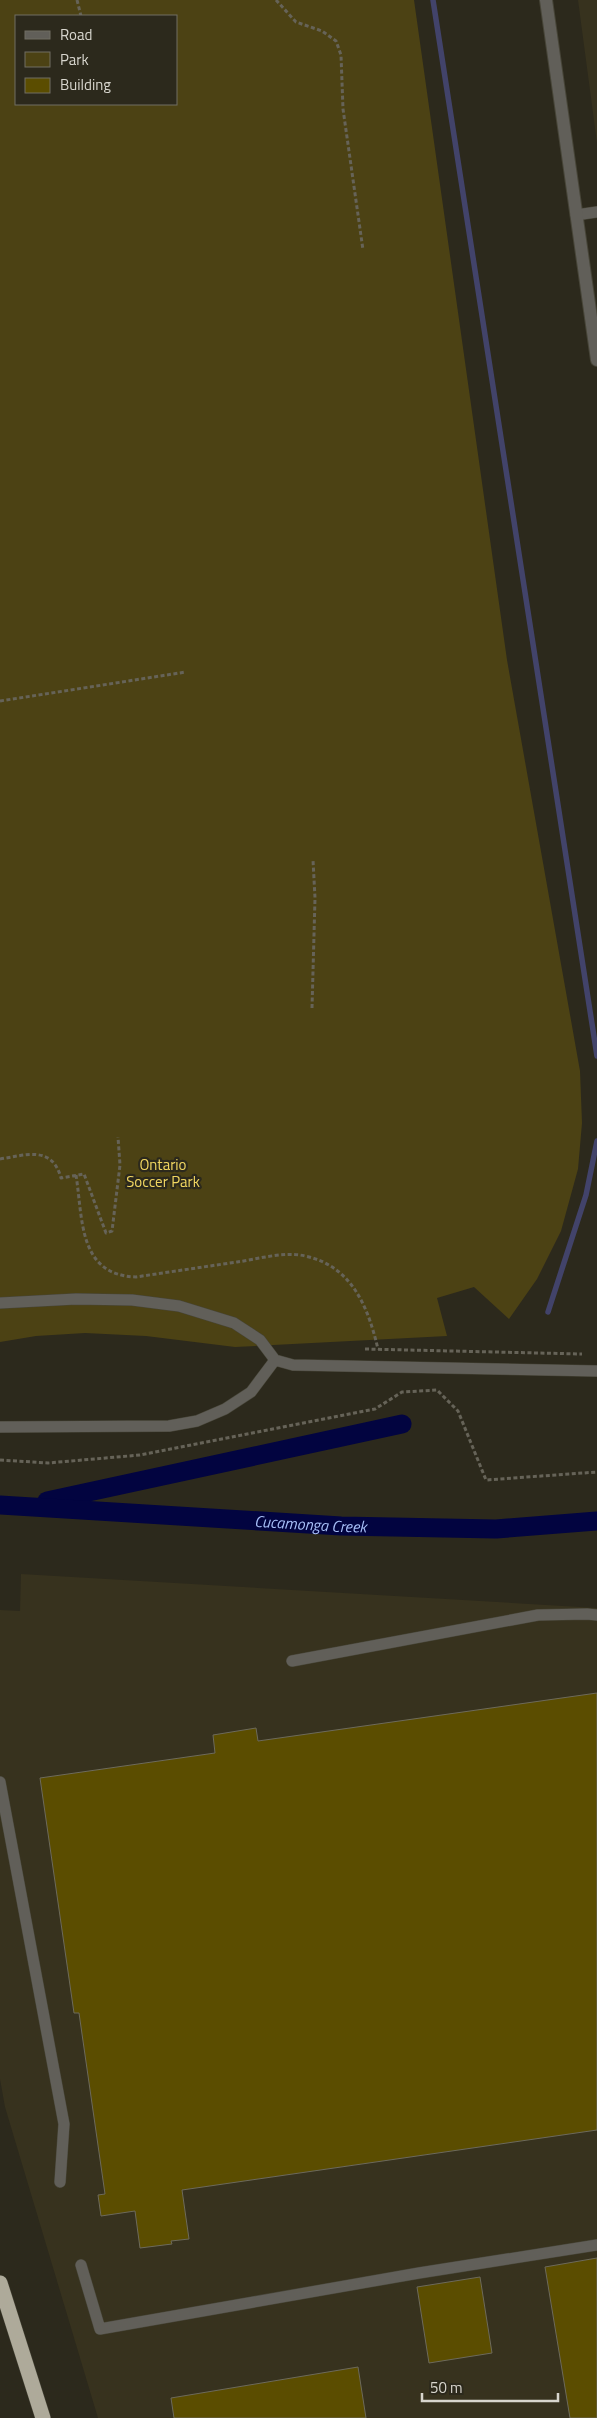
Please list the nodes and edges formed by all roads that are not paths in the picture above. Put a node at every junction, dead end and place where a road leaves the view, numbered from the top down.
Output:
1 (546, 0) edge
2 (597, 212) edge
3 (576, 215) junction
4 (597, 360) edge
5 (0, 1303) edge
6 (275, 1360) junction
7 (597, 1371) edge
8 (0, 1427) edge
9 (597, 1616) edge
10 (292, 1661) dead end
11 (0, 1782) edge
12 (60, 2182) dead end
13 (597, 2245) edge
14 (81, 2265) dead end
15 (0, 2283) edge
16 (43, 2418) edge

1 - 3 street
2 - 3 lane
3 - 4 street
5 - 6 lane
6 - 7 lane
6 - 8 lane
9 - 10 lane
11 - 12 lane
13 - 14 lane
15 - 16 highway

